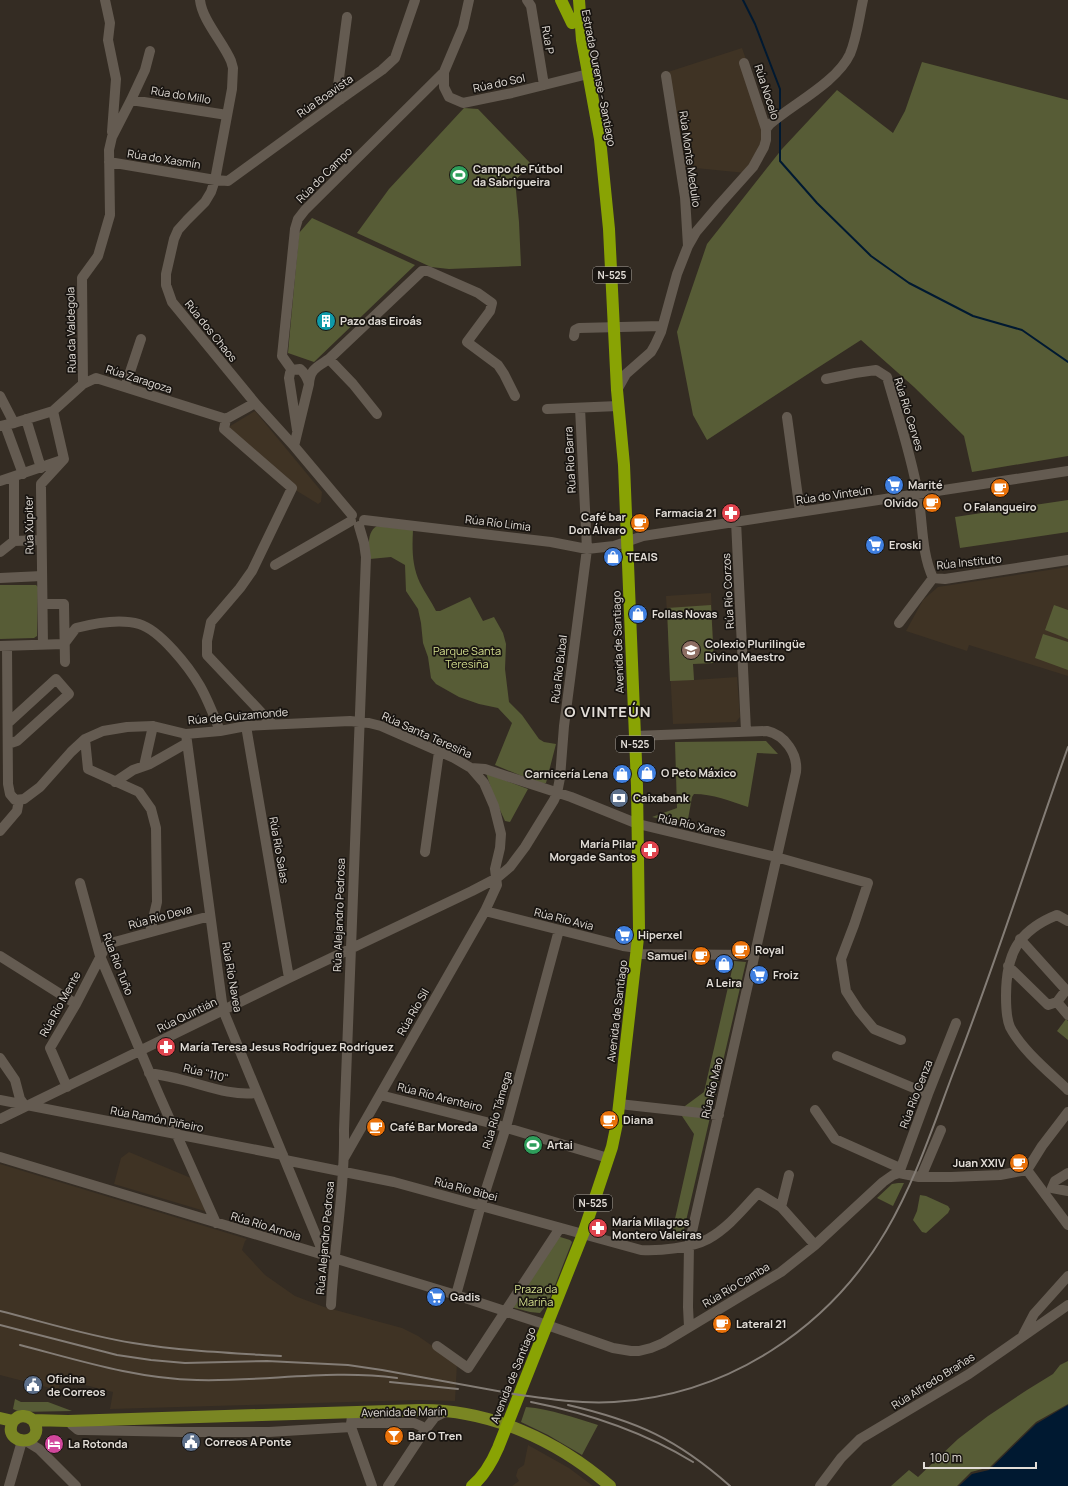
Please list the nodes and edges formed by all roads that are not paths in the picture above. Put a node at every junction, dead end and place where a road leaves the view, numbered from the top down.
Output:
1 (200, 0) edge
2 (415, 0) edge
3 (469, 0) edge
4 (527, 0) edge
5 (561, 0) edge
6 (572, 0) edge
7 (575, 0) edge
8 (579, 0) edge
9 (863, 0) edge
10 (109, 2) edge
11 (347, 17) dead end
12 (577, 25) junction
13 (150, 51) dead end
14 (744, 63) dead end
15 (444, 72) junction
16 (584, 75) junction
17 (666, 76) dead end
18 (544, 85) junction
19 (341, 99) junction
20 (131, 100) junction
21 (227, 115) junction
22 (766, 129) junction
23 (112, 137) junction
24 (602, 161) junction
25 (108, 162) junction
26 (215, 180) junction
27 (688, 246) junction
28 (662, 326) junction
29 (614, 327) junction
30 (574, 336) dead end
31 (141, 339) dead end
32 (328, 359) junction
33 (317, 367) junction
34 (296, 369) junction
35 (826, 379) dead end
36 (83, 384) junction
37 (309, 384) junction
38 (126, 387) junction
39 (617, 390) junction
40 (0, 396) edge
41 (515, 396) dead end
42 (255, 403) junction
43 (618, 406) junction
44 (580, 408) junction
45 (547, 409) dead end
46 (53, 411) junction
47 (376, 414) dead end
48 (787, 416) dead end
49 (26, 419) junction
50 (226, 419) junction
51 (7, 424) edge
52 (297, 434) junction
53 (294, 446) junction
54 (64, 459) junction
55 (40, 468) junction
56 (1068, 471) edge
57 (18, 475) junction
58 (0, 481) edge
59 (918, 495) junction
60 (800, 512) junction
61 (356, 520) junction
62 (736, 521) junction
63 (41, 540) junction
64 (14, 541) junction
65 (628, 541) junction
66 (587, 549) junction
67 (0, 552) edge
68 (1068, 560) edge
69 (275, 565) dead end
70 (42, 576) junction
71 (0, 578) edge
72 (933, 578) junction
73 (43, 604) junction
74 (898, 623) dead end
75 (64, 644) junction
76 (43, 645) junction
77 (4, 646) edge
78 (65, 662) dead end
79 (4, 688) edge
80 (359, 722) junction
81 (8, 723) junction
82 (272, 724) junction
83 (153, 726) junction
84 (246, 726) junction
85 (220, 731) junction
86 (746, 731) junction
87 (635, 736) junction
88 (85, 739) junction
89 (187, 739) junction
90 (8, 744) junction
91 (439, 752) junction
92 (144, 766) junction
93 (471, 768) junction
94 (115, 782) junction
95 (557, 793) junction
96 (10, 794) junction
97 (0, 798) edge
98 (19, 800) junction
99 (638, 824) junction
100 (0, 831) edge
101 (426, 852) dead end
102 (776, 857) junction
103 (496, 873) junction
104 (80, 883) dead end
105 (485, 911) junction
106 (210, 916) junction
107 (1068, 921) edge
108 (559, 930) junction
109 (150, 932) junction
110 (1020, 939) junction
111 (350, 949) junction
112 (637, 951) junction
113 (754, 955) junction
114 (0, 956) edge
115 (100, 956) junction
116 (1008, 966) junction
117 (289, 978) junction
118 (1057, 1002) junction
119 (76, 1004) junction
120 (223, 1010) junction
121 (1068, 1015) edge
122 (956, 1023) dead end
123 (901, 1040) dead end
124 (140, 1051) junction
125 (837, 1056) dead end
126 (0, 1058) edge
127 (149, 1073) junction
128 (67, 1087) junction
129 (1068, 1090) edge
130 (256, 1093) junction
131 (928, 1094) junction
132 (380, 1095) junction
133 (0, 1100) edge
134 (619, 1104) junction
135 (25, 1106) junction
136 (815, 1110) dead end
137 (1068, 1112) edge
138 (719, 1115) junction
139 (0, 1119) edge
140 (506, 1127) junction
141 (941, 1130) dead end
142 (176, 1134) junction
143 (344, 1135) junction
144 (355, 1138) junction
145 (0, 1157) edge
146 (284, 1158) junction
147 (344, 1158) junction
148 (608, 1158) junction
149 (343, 1170) junction
150 (1027, 1170) junction
151 (899, 1171) junction
152 (1068, 1173) edge
153 (789, 1175) dead end
154 (917, 1176) junction
155 (1052, 1188) junction
156 (1042, 1191) junction
157 (1068, 1191) edge
158 (481, 1205) junction
159 (781, 1207) junction
160 (216, 1223) junction
161 (1068, 1225) edge
162 (560, 1228) junction
163 (583, 1234) junction
164 (689, 1245) junction
165 (815, 1245) junction
166 (329, 1257) junction
167 (1068, 1276) edge
168 (456, 1295) junction
169 (331, 1305) dead end
170 (1068, 1305) edge
171 (507, 1311) junction
172 (547, 1325) junction
173 (689, 1327) junction
174 (1022, 1337) junction
175 (437, 1346) dead end
176 (447, 1411) junction
177 (0, 1418) edge
178 (180, 1418) junction
179 (351, 1421) junction
180 (34, 1424) junction
181 (8, 1425) edge
182 (99, 1425) junction
183 (425, 1430) junction
184 (182, 1432) junction
185 (24, 1441) junction
186 (10, 1486) edge
187 (76, 1486) edge
188 (372, 1486) edge
189 (388, 1486) edge
190 (472, 1486) edge
191 (610, 1486) edge
192 (820, 1486) edge

1 - 21 street, Rúa dos Chaos
2 - 19 street, Rúa Boavista
3 - 15 street, Rúa do Sol
4 - 18 street, Rúa P
5 - 12 highway
6 - 12 highway, Estrada Ourense - Santiago / N-525
7 - 12 highway
8 - 12 highway, Estrada Ourense - Santiago / N-525
9 - 22 street
10 - 23 street
11 - 19 street
12 - 16 highway, Estrada Ourense - Santiago / N-525
12 - 24 highway, Estrada Ourense - Santiago / N-525
13 - 20 street, Rúa da Valdegola
14 - 22 street, Rúa Nocelo
15 - 18 street, Rúa do Sol
15 - 34 street, Rúa do Campo
16 - 18 street, Rúa do Sol
16 - 24 highway, Estrada Ourense - Santiago / N-525
17 - 27 street, Rúa Monte Medulio
19 - 26 street, Rúa Boavista
20 - 21 street, Rúa do Millo
20 - 23 street, Rúa da Valdegola
21 - 26 street, Rúa dos Chaos
22 - 27 street
23 - 25 street, Rúa da Valdegola
24 - 29 highway, Estrada Ourense - Santiago / N-525
25 - 26 street, Rúa do Xasmín
25 - 36 street, Rúa da Valdegola
26 - 42 street, Rúa dos Chaos
27 - 28 street
28 - 29 street
28 - 39 street
29 - 30 street
29 - 39 highway, Estrada Ourense - Santiago / N-525
31 - 38 street
32 - 33 street
32 - 41 street
32 - 47 street
33 - 34 street
33 - 37 street
34 - 37 street, Rúa do Campo
34 - 52 street
35 - 59 street, Rúa Río Cerves
36 - 38 street, Rúa Zaragoza
36 - 46 street, Rúa Zaragoza
37 - 52 street
38 - 50 street, Rúa Zaragoza
39 - 43 highway, Avenida de Santiago / N-525
40 - 51 street
42 - 50 street
42 - 53 street, Rúa dos Chaos
43 - 44 street
43 - 65 highway, Avenida de Santiago / N-525
44 - 45 street
44 - 66 street, Rúa Río Barra
46 - 49 street, Rúa Zaragoza
46 - 54 street
48 - 60 street
49 - 51 street, Rúa Zaragoza
49 - 55 street
50 - 82 street
51 - 57 street
52 - 53 street
53 - 61 street, Rúa dos Chaos
54 - 55 street
54 - 63 street, Rúa Xúpiter
55 - 57 street
56 - 59 street, Rúa do Vinteún
57 - 58 street
57 - 64 street
59 - 60 street, Rúa do Vinteún
59 - 72 street, Rúa Instituto
60 - 62 street, Rúa do Vinteún
61 - 66 street, Rúa Río Limia
61 - 69 street
61 - 80 street, Rúa Alejandro Pedrosa
62 - 65 street, Rúa do Vinteún
62 - 86 street, Rúa Río Corzos
63 - 64 street
63 - 70 street, Rúa Xúpiter
64 - 67 street
65 - 66 street, Rúa Río Limia
65 - 87 highway, Avenida de Santiago / N-525
66 - 95 street, Rúa Río Búbal
68 - 72 street, Rúa Instituto
70 - 71 street
70 - 73 street, Rúa Xúpiter
72 - 74 street
73 - 75 street
73 - 76 street, Rúa Xúpiter
75 - 76 street
75 - 78 street
75 - 85 street
76 - 77 street
77 - 79 street
79 - 81 street
80 - 82 street, Rúa de Guizamonde
80 - 91 street, Rúa Santa Teresiña
80 - 111 street, Rúa Alejandro Pedrosa
81 - 90 street
81 - 90 street
82 - 84 street, Rúa de Guizamonde
83 - 88 street, Rúa de Guizamonde
83 - 89 street, Rúa de Guizamonde
83 - 92 street
84 - 85 street, Rúa de Guizamonde
84 - 117 street, Rúa Río Salas
85 - 89 street, Rúa de Guizamonde
86 - 87 street, Rúa Río Mao
86 - 102 street, Rúa Río Mao
87 - 99 highway, Avenida de Santiago / N-525
88 - 94 street
88 - 98 street, Rúa de Guizamonde
89 - 92 street
89 - 106 street, Rúa Río Navea
90 - 96 street
91 - 93 street, Rúa Santa Teresiña
91 - 101 street
92 - 94 street
93 - 95 street, Rúa Río Xares
93 - 103 street, Rúa Santa Teresiña
94 - 109 street
95 - 99 street, Rúa Río Xares
95 - 103 street
96 - 97 street
96 - 98 street
98 - 100 street
99 - 102 street, Rúa Río Xares
99 - 112 highway, Avenida de Santiago / N-525
102 - 113 street, Rúa Río Mao
102 - 123 street, Rúa Río Xares
103 - 105 street, Rúa Río Sil
103 - 111 street, Rúa Quintián
104 - 115 street, Rúa Río Tuño
105 - 108 street, Rúa Río Avia
105 - 132 street, Rúa Río Sil
106 - 109 street, Rúa Río Deva
106 - 120 street, Rúa Río Navea
107 - 110 street
108 - 112 street, Rúa Río Avia
108 - 140 street, Rúa Río Támega
109 - 115 street, Rúa Río Deva
110 - 116 street
110 - 118 street
111 - 117 street, Rúa Quintián
111 - 143 street, Rúa Alejandro Pedrosa
112 - 113 street, Rúa Río Avia
112 - 134 highway, Avenida de Santiago / N-525
113 - 138 street, Rúa Río Mao
114 - 119 street
115 - 119 street, Rúa Río Mente
115 - 124 street, Rúa Río Tuño
116 - 118 street
116 - 129 street
117 - 120 street, Rúa Quintián
118 - 121 street
119 - 128 street, Rúa Río Mente
120 - 124 street, Rúa Quintián
120 - 130 street, Rúa Río Navea
122 - 131 street, Rúa Río Cenza
124 - 127 street, Rúa Río Tuño
124 - 128 street, Rúa Quintián
125 - 131 street
126 - 135 street
127 - 130 street, Rúa "110"
127 - 142 street, Rúa Río Tuño
128 - 135 street, Rúa Quintián
130 - 146 street, Rúa Río Navea
131 - 151 street, Rúa Río Cenza
132 - 140 street, Rúa Río Arenteiro
132 - 144 street, Rúa Río Sil
133 - 135 street, Rúa Ramón Piñeiro
134 - 138 street
134 - 148 highway, Avenida de Santiago / N-525
135 - 139 street, Rúa Quintián
135 - 142 street, Rúa Ramón Piñeiro
136 - 151 street
137 - 150 street
138 - 164 street, Rúa Río Mao
140 - 148 street, Rúa Río Arenteiro
140 - 158 street, Rúa Río Támega
141 - 154 street
142 - 146 street, Rúa Ramón Piñeiro
142 - 160 street, Rúa Río Tuño
143 - 144 street
143 - 147 street, Rúa Alejandro Pedrosa
144 - 147 street, Rúa Río Sil
145 - 160 street, Rúa Río Arnoia
146 - 149 street, Rúa Ramón Piñeiro
146 - 166 street, Rúa Río Navea
147 - 149 street, Rúa Alejandro Pedrosa
148 - 163 highway, Avenida de Santiago / N-525
149 - 158 street, Rúa Río Bibei
149 - 166 street, Rúa Alejandro Pedrosa
150 - 154 street
150 - 156 street
151 - 154 street
151 - 165 street, Rúa Río Camba
152 - 155 street
153 - 159 street
155 - 156 street
155 - 157 street
156 - 161 street
158 - 162 street, Rúa Río Bibei
158 - 168 street, Rúa Río Támega
159 - 164 street, Rúa Río Bibei
159 - 165 street
160 - 166 street, Rúa Río Arnoia
162 - 163 street, Rúa Río Bibei
162 - 171 street
163 - 164 street, Rúa Río Bibei
163 - 172 highway, Avenida de Santiago / N-525
164 - 173 street, Rúa Río Mao
165 - 173 street, Rúa Río Camba
166 - 168 street, Rúa Río Arnoia
166 - 169 street, Rúa Alejandro Pedrosa
167 - 174 street
168 - 171 street, Rúa Río Arnoia
170 - 174 street, Rúa Alfredo Brañas
171 - 172 street, Rúa Río Arnoia
171 - 175 street
172 - 173 street, Rúa Río Camba
172 - 190 highway, Avenida de Santiago / N-525
174 - 192 street, Rúa Alfredo Brañas
176 - 179 main road, Avenida de Marín
176 - 183 street
176 - 191 main road, Avenida de Marín
177 - 181 main road
178 - 179 main road, Avenida de Marín
178 - 182 main road, Avenida de Marín
178 - 184 street
179 - 183 street, Avenida de Marín
179 - 184 street, Avenida de Marín
179 - 188 street
180 - 181 main road
180 - 182 main road, Avenida de Marín
180 - 185 main road
181 - 185 main road
182 - 184 street, Avenida de Marín
183 - 189 street
185 - 186 street
185 - 187 street

